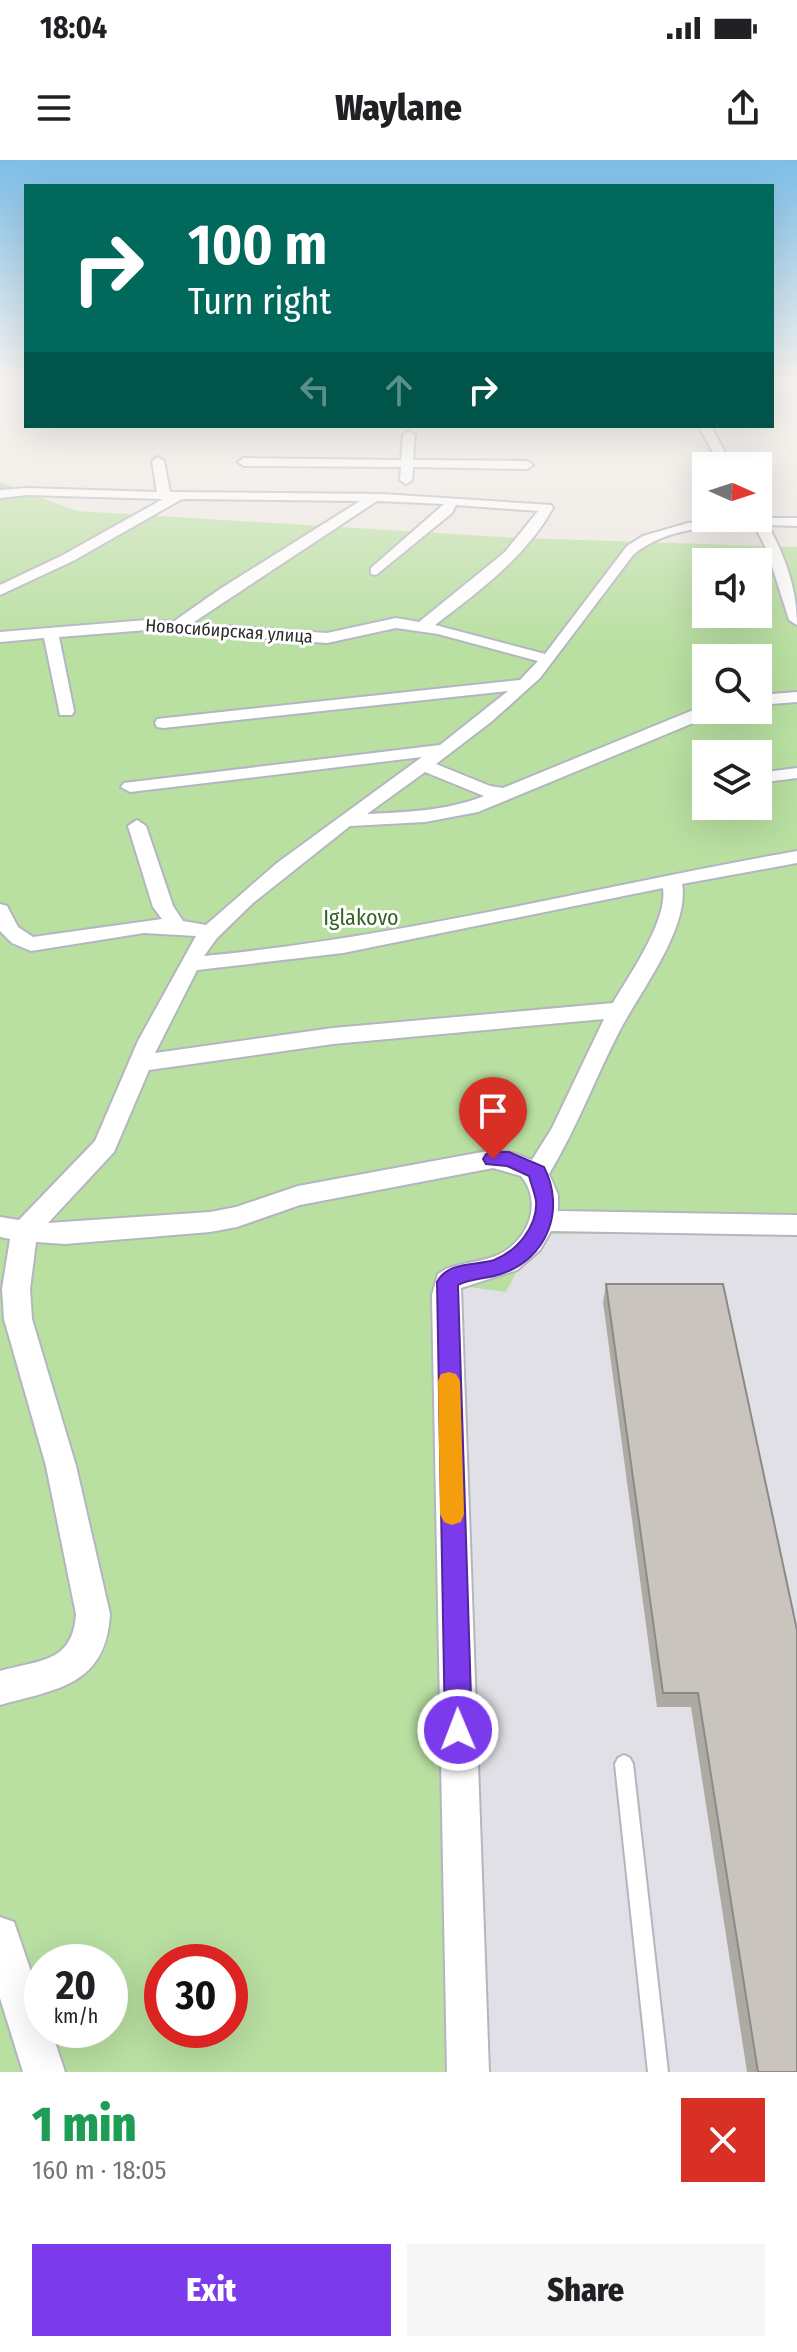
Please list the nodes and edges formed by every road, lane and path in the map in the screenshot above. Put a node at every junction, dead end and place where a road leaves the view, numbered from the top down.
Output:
1 (159, 469) edge
2 (407, 469) edge
3 (0, 494) edge
4 (164, 494) junction
5 (182, 494) junction
6 (373, 498) junction
7 (403, 499) junction
8 (452, 501) junction
9 (772, 521) edge
10 (797, 522) edge
11 (692, 527) edge
12 (764, 532) edge
13 (376, 571) dead end
14 (0, 591) edge
15 (797, 620) edge
16 (179, 625) junction
17 (422, 627) junction
18 (50, 632) junction
19 (0, 637) edge
20 (547, 659) junction
21 (524, 684) junction
22 (797, 697) edge
23 (772, 699) edge
24 (66, 711) dead end
25 (692, 716) edge
26 (163, 723) dead end
27 (443, 750) junction
28 (422, 765) junction
29 (797, 773) edge
30 (772, 776) edge
31 (130, 787) dead end
32 (507, 795) junction
33 (347, 821) junction
34 (137, 826) dead end
35 (797, 857) edge
36 (671, 880) junction
37 (0, 910) edge
38 (176, 925) junction
39 (210, 933) junction
40 (190, 964) junction
41 (620, 1010) junction
42 (140, 1063) junction
43 (537, 1172) junction
44 (544, 1221) junction
45 (797, 1225) edge
46 (12, 1229) edge
47 (0, 1688) edge
48 (624, 1764) dead end
49 (0, 1936) edge
50 (44, 2072) edge
51 (468, 2072) edge
52 (658, 2072) edge

1 - 4 street
2 - 7 street
3 - 4 street
4 - 5 street
5 - 6 street
5 - 14 street
6 - 7 street
6 - 16 street
7 - 8 street
8 - 13 street
8 - 17 street
9 - 10 street
11 - 20 street
12 - 15 street
16 - 17 street, Новосибирская улица
16 - 18 street, Новосибирская улица
17 - 20 street, Новосибирская улица
18 - 19 street, Новосибирская улица
18 - 24 street
20 - 21 street
21 - 26 street
21 - 27 street
22 - 23 street
25 - 32 street
27 - 28 street
27 - 31 street
28 - 32 street
28 - 33 street
29 - 30 street
32 - 33 street
33 - 39 street
34 - 38 street
35 - 36 street
36 - 40 street
36 - 41 street
37 - 38 street
38 - 39 street
39 - 40 street
40 - 42 street
41 - 42 street
41 - 43 street
42 - 46 street
43 - 44 street
43 - 46 street
44 - 45 street
44 - 51 street
46 - 47 street
48 - 52 lane
49 - 50 street

